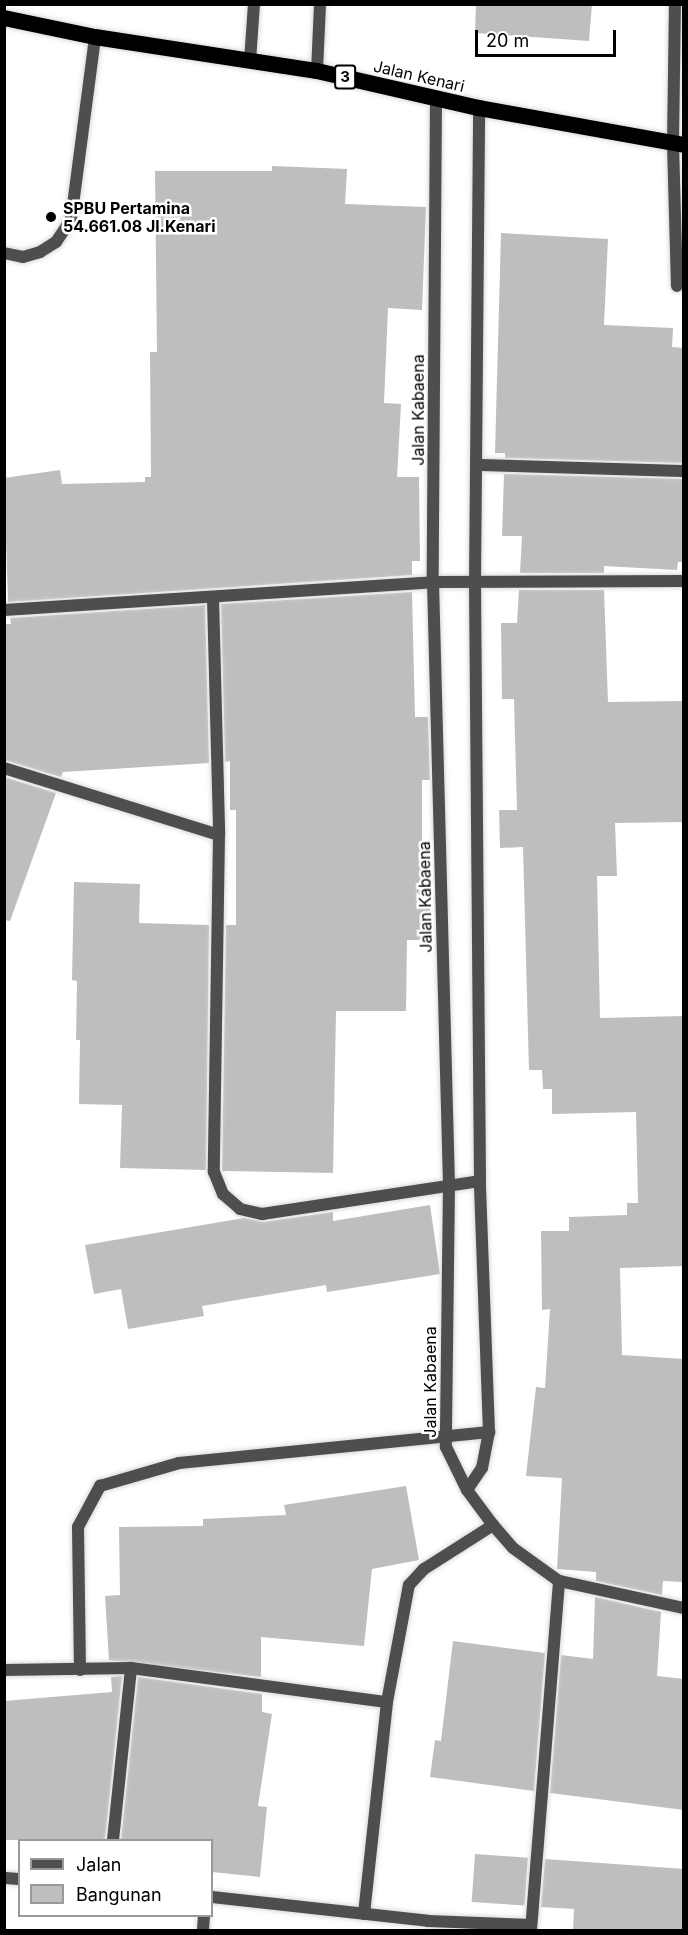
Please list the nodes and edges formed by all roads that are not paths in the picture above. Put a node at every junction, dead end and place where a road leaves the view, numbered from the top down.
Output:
1 (254, 4) edge
2 (320, 4) edge
3 (675, 4) edge
4 (4, 18) edge
5 (679, 28) edge
6 (95, 37) junction
7 (250, 61) junction
8 (317, 70) junction
9 (436, 98) junction
10 (479, 108) junction
11 (678, 144) edge
12 (4, 253) edge
13 (677, 286) dead end
14 (479, 465) junction
15 (684, 471) edge
16 (684, 581) edge
17 (433, 582) junction
18 (475, 583) junction
19 (213, 598) junction
20 (4, 610) edge
21 (4, 768) edge
22 (219, 835) junction
23 (480, 1181) junction
24 (449, 1184) junction
25 (489, 1432) junction
26 (444, 1434) junction
27 (467, 1490) junction
28 (493, 1525) junction
29 (559, 1581) junction
30 (684, 1608) edge
31 (131, 1668) junction
32 (4, 1670) edge
33 (80, 1670) junction
34 (387, 1702) junction
35 (113, 1839) edge
36 (213, 1897) edge
37 (364, 1914) junction
38 (531, 1928) edge

1 - 7 street
2 - 8 street
3 - 5 street
4 - 6 highway, Jalan Kenari / 3
5 - 11 street
6 - 7 highway, Jalan Kenari / 3
6 - 12 street
7 - 8 highway, Jalan Kenari / 3
8 - 9 highway, Jalan Kenari / 3
9 - 10 highway, Jalan Kenari / 3
9 - 17 street, Jalan Kabaena
10 - 11 highway, Jalan Kenari / 3
10 - 14 street
11 - 13 street
14 - 15 street
14 - 18 street
16 - 18 street
17 - 18 street
17 - 19 street
17 - 24 street, Jalan Kabaena
18 - 23 street
19 - 20 street
19 - 22 street
21 - 22 street
22 - 24 street
23 - 24 street
23 - 25 street
24 - 26 street, Jalan Kabaena
25 - 26 street
25 - 27 street
26 - 27 street, Jalan Kabaena
26 - 33 street
27 - 28 street, Jalan Kabaena
28 - 29 street, Jalan Kabaena
28 - 34 street
29 - 30 street
29 - 38 street
31 - 33 street
31 - 34 street
31 - 35 street
32 - 33 street
34 - 37 street
36 - 37 street
37 - 38 street

